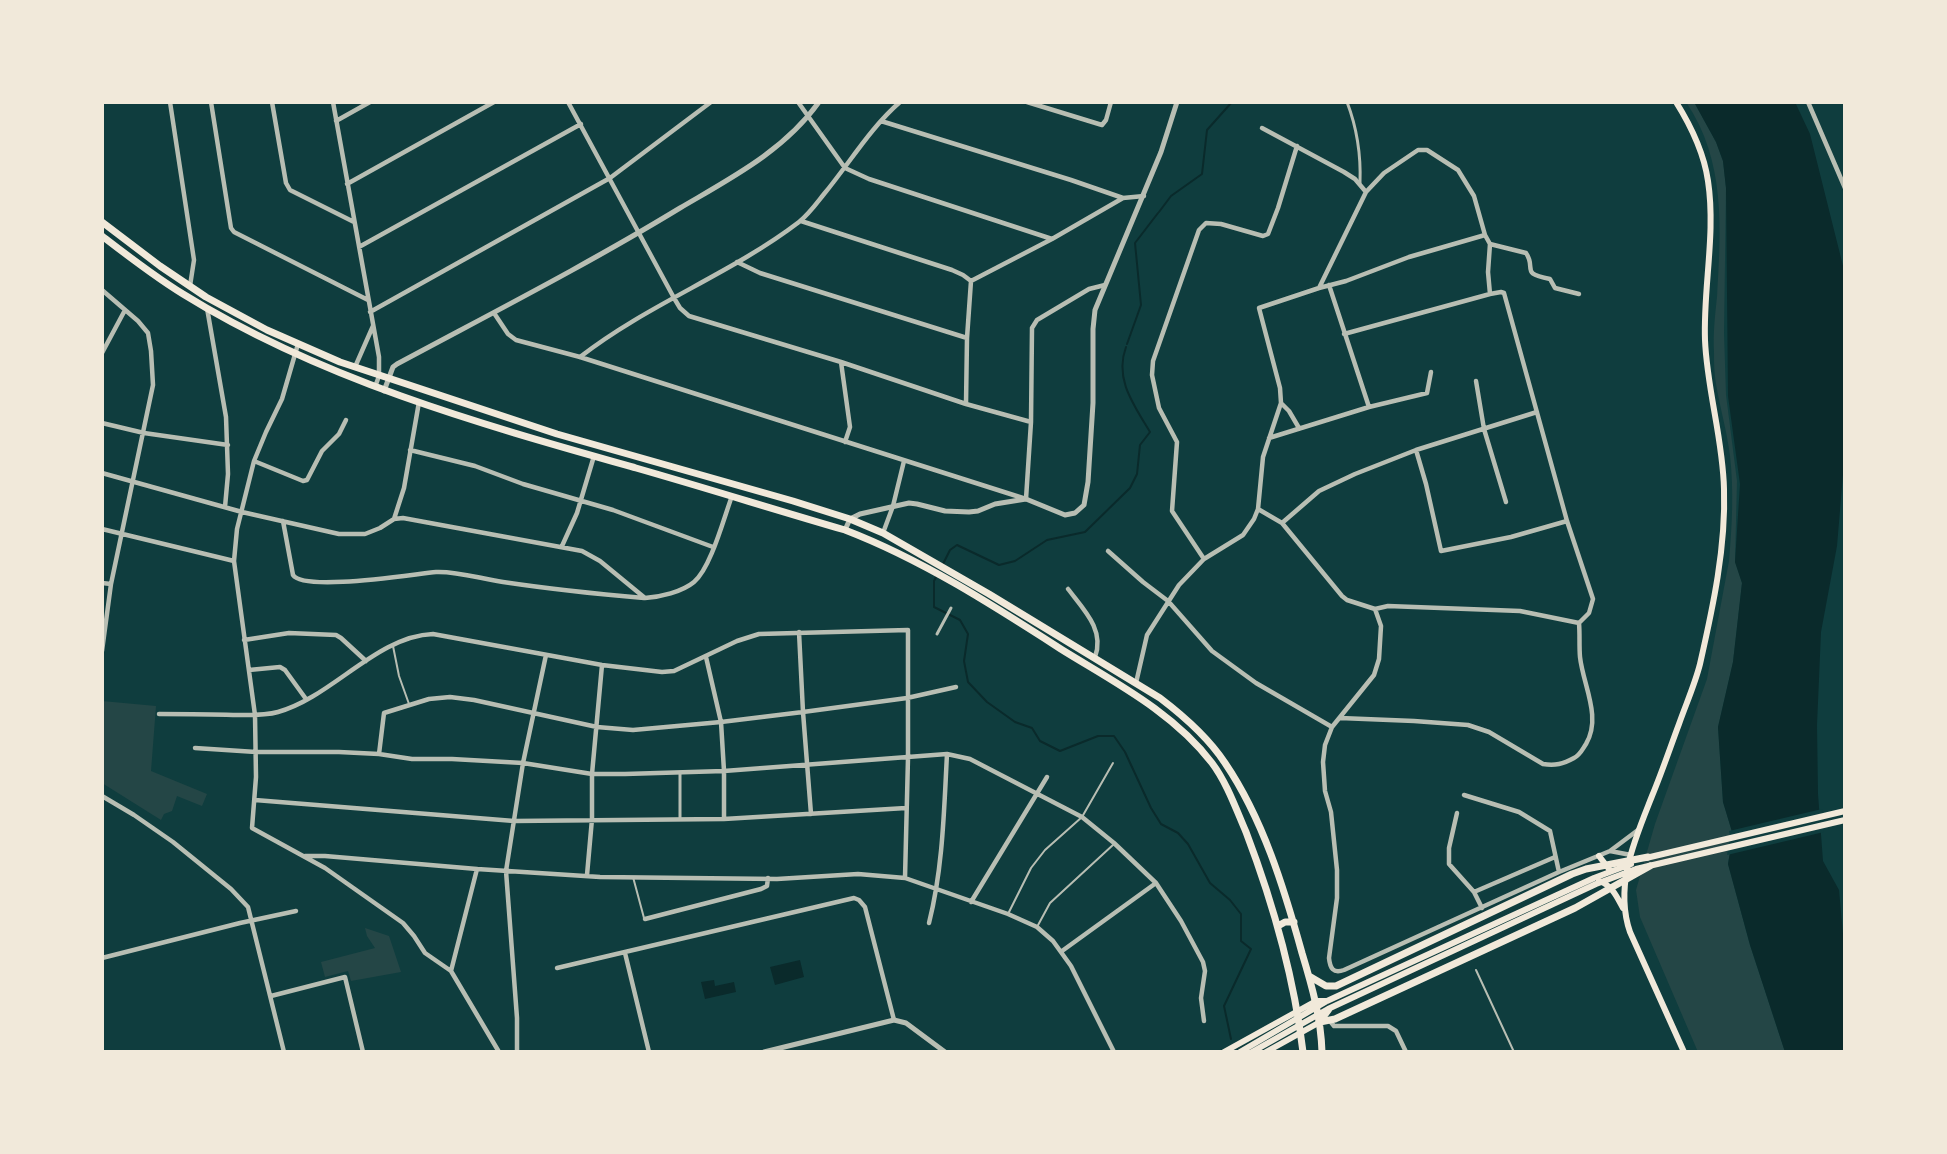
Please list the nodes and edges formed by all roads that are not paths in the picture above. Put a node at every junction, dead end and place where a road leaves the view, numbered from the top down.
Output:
1 (170, 102) edge
2 (210, 102) edge
3 (272, 102) edge
4 (333, 102) edge
5 (370, 102) edge
6 (494, 102) edge
7 (568, 102) edge
8 (711, 102) edge
9 (798, 102) edge
10 (819, 102) edge
11 (900, 102) edge
12 (1027, 102) edge
13 (1111, 102) edge
14 (1177, 102) edge
15 (1347, 102) edge
16 (1676, 102) edge
17 (1808, 102) edge
18 (809, 117) junction
19 (881, 120) junction
20 (336, 121) junction
21 (581, 124) junction
22 (1262, 128) dead end
23 (1297, 146) junction
24 (845, 168) junction
25 (610, 178) junction
26 (347, 184) junction
27 (1360, 185) junction
28 (1845, 188) edge
29 (1365, 192) junction
30 (1144, 196) junction
31 (1123, 198) junction
32 (801, 221) junction
33 (102, 222) edge
34 (354, 222) junction
35 (639, 233) junction
36 (1485, 235) junction
37 (102, 236) edge
38 (1052, 239) junction
39 (1490, 244) junction
40 (359, 247) junction
41 (737, 262) junction
42 (971, 281) junction
43 (1105, 285) junction
44 (1329, 285) junction
45 (190, 286) junction
46 (1319, 288) junction
47 (102, 290) edge
48 (1490, 294) junction
49 (1579, 294) dead end
50 (674, 298) junction
51 (368, 300) junction
52 (207, 308) junction
53 (125, 310) junction
54 (370, 312) junction
55 (495, 313) junction
56 (373, 326) junction
57 (1344, 334) junction
58 (967, 338) junction
59 (298, 344) junction
60 (102, 353) edge
61 (294, 353) junction
62 (580, 357) junction
63 (842, 362) junction
64 (355, 367) junction
65 (1431, 372) dead end
66 (379, 376) junction
67 (388, 379) junction
68 (1476, 381) dead end
69 (375, 387) junction
70 (384, 391) junction
71 (419, 402) junction
72 (1281, 403) junction
73 (966, 404) junction
74 (1369, 407) junction
75 (1537, 412) junction
76 (346, 420) dead end
77 (1031, 422) junction
78 (102, 423) edge
79 (1299, 428) junction
80 (1484, 429) junction
81 (144, 433) junction
82 (1269, 438) junction
83 (845, 442) junction
84 (228, 445) junction
85 (410, 450) junction
86 (1416, 450) junction
87 (594, 456) junction
88 (254, 461) junction
89 (904, 461) junction
90 (102, 473) edge
91 (132, 482) junction
92 (732, 496) junction
93 (1026, 499) junction
94 (581, 501) junction
95 (1506, 502) dead end
96 (893, 506) junction
97 (225, 507) junction
98 (1258, 509) junction
99 (242, 512) junction
100 (394, 519) junction
101 (850, 519) junction
102 (283, 521) junction
103 (1567, 521) junction
104 (1282, 523) junction
105 (102, 529) edge
106 (846, 530) junction
107 (121, 534) junction
108 (883, 534) junction
109 (562, 546) junction
110 (713, 547) junction
111 (1108, 551) dead end
112 (1204, 559) junction
113 (234, 561) junction
114 (102, 583) edge
115 (111, 584) junction
116 (1068, 589) dead end
117 (645, 598) junction
118 (1168, 601) junction
119 (950, 609) dead end
120 (1375, 609) junction
121 (1579, 623) junction
122 (799, 632) junction
123 (937, 634) dead end
124 (244, 640) junction
125 (393, 646) junction
126 (102, 651) edge
127 (546, 655) junction
128 (706, 657) junction
129 (1095, 657) junction
130 (366, 661) junction
131 (602, 665) junction
132 (249, 670) junction
133 (1137, 683) junction
134 (956, 687) dead end
135 (907, 698) junction
136 (306, 699) junction
137 (409, 704) junction
138 (803, 712) junction
139 (159, 714) dead end
140 (533, 714) junction
141 (255, 715) junction
142 (1340, 718) junction
143 (720, 722) junction
144 (1332, 726) junction
145 (597, 727) junction
146 (195, 748) dead end
147 (256, 752) junction
148 (379, 754) junction
149 (947, 754) junction
150 (908, 758) junction
151 (1113, 763) dead end
152 (524, 764) junction
153 (807, 765) junction
154 (724, 771) junction
155 (680, 773) junction
156 (592, 774) junction
157 (1047, 777) dead end
158 (1038, 794) junction
159 (1464, 795) dead end
160 (102, 796) edge
161 (255, 800) junction
162 (906, 808) junction
163 (1845, 811) edge
164 (1457, 813) dead end
165 (811, 814) junction
166 (1082, 817) junction
167 (592, 819) junction
168 (680, 819) junction
169 (724, 819) junction
170 (514, 820) junction
171 (1845, 820) edge
172 (1638, 830) junction
173 (1114, 843) junction
174 (1610, 851) junction
175 (1631, 855) junction
176 (305, 856) junction
177 (1599, 856) junction
178 (1555, 857) junction
179 (1648, 857) junction
180 (1650, 866) junction
181 (477, 869) junction
182 (1627, 869) junction
183 (506, 871) junction
184 (1559, 872) junction
185 (587, 875) junction
186 (1609, 876) junction
187 (633, 877) junction
188 (768, 878) junction
189 (905, 878) junction
190 (1595, 881) junction
191 (1156, 883) junction
192 (936, 890) junction
193 (1474, 892) junction
194 (971, 902) junction
195 (1482, 908) junction
196 (296, 911) dead end
197 (1625, 913) junction
198 (1008, 914) junction
199 (1291, 914) junction
200 (645, 919) joint
201 (252, 920) junction
202 (1294, 922) junction
203 (929, 923) dead end
204 (1277, 923) junction
205 (1037, 927) junction
206 (1062, 951) junction
207 (625, 953) junction
208 (102, 958) edge
209 (557, 968) dead end
210 (1476, 970) dead end
211 (451, 971) junction
212 (1309, 976) junction
213 (271, 996) junction
214 (1316, 1000) junction
215 (1335, 1002) junction
216 (1296, 1010) junction
217 (894, 1020) junction
218 (1204, 1021) dead end
219 (1330, 1021) junction
220 (1320, 1022) junction
221 (1266, 1027) junction
222 (1301, 1032) junction
223 (1277, 1046) junction
224 (284, 1052) edge
225 (363, 1052) edge
226 (499, 1052) edge
227 (517, 1052) edge
228 (649, 1052) edge
229 (764, 1052) edge
230 (945, 1052) edge
231 (1114, 1052) edge
232 (1224, 1052) edge
233 (1240, 1052) edge
234 (1252, 1052) edge
235 (1266, 1052) edge
236 (1303, 1052) edge
237 (1322, 1052) edge
238 (1406, 1052) edge
239 (1514, 1052) edge
240 (1684, 1052) edge

1 - 45 street
2 - 51 street
3 - 34 street
4 - 20 street
5 - 20 street
6 - 26 street
7 - 21 street
8 - 25 street
9 - 18 street
10 - 18 street
11 - 19 street
12 - 13 street
14 - 30 street
15 - 27 street
16 - 172 main road
17 - 28 street
18 - 24 street
18 - 35 street
19 - 24 street
19 - 31 street
20 - 26 street
21 - 25 street
21 - 40 street
22 - 23 street
23 - 27 street
23 - 112 street
24 - 32 street
24 - 38 street
25 - 35 street
25 - 54 street
26 - 34 street
27 - 29 street
29 - 36 street
29 - 46 street
30 - 31 street
30 - 43 street
31 - 38 street
32 - 41 street
32 - 42 street
33 - 45 main road
34 - 40 street
35 - 50 street
35 - 55 street
36 - 39 street
36 - 44 street
37 - 52 main road
38 - 42 street
39 - 48 street
39 - 49 street
40 - 51 street
41 - 50 street
41 - 58 street
42 - 58 street
43 - 77 street
43 - 93 street
44 - 46 street
44 - 57 street
45 - 59 main road
46 - 72 street
47 - 53 street
48 - 57 street
48 - 75 street
50 - 62 street
50 - 63 street
51 - 54 street
52 - 61 main road
52 - 84 street
53 - 60 street
53 - 81 street
54 - 56 street
55 - 62 street
55 - 67 street
56 - 64 street
56 - 66 street
57 - 74 street
58 - 73 street
59 - 61 street
59 - 64 main road
61 - 69 main road
61 - 88 street
62 - 83 street
63 - 73 street
63 - 83 street
64 - 66 main road
65 - 74 street
66 - 67 main road
66 - 69 street
67 - 70 street
67 - 101 main road
68 - 80 street
69 - 70 main road
70 - 71 main road
71 - 85 street
71 - 87 main road
72 - 79 street
72 - 82 street
73 - 77 street
74 - 79 street
75 - 80 street
75 - 103 street
76 - 88 street
77 - 93 street
78 - 81 street
79 - 82 street
80 - 86 street
80 - 95 street
81 - 84 street
81 - 91 street
82 - 98 street
83 - 89 street
84 - 97 street
85 - 94 street
85 - 100 street
86 - 103 street
86 - 104 street
87 - 92 main road
87 - 94 street
88 - 99 street
89 - 93 street
89 - 96 street
90 - 91 street
91 - 97 street
91 - 107 street
92 - 106 main road
92 - 110 street
93 - 96 street
94 - 109 street
94 - 110 street
96 - 101 street
96 - 108 street
97 - 99 street
98 - 104 street
98 - 112 street
99 - 102 street
99 - 113 street
100 - 102 street
100 - 109 street
101 - 106 street
101 - 108 main road
102 - 117 street
103 - 121 street
104 - 120 street
105 - 107 street
106 - 204 main road
107 - 113 street
107 - 115 street
108 - 129 main road
109 - 117 street
110 - 117 street
111 - 118 street
112 - 118 street
113 - 124 street
114 - 115 street
115 - 126 street
116 - 129 street
118 - 133 street
118 - 144 street
119 - 123 street
120 - 121 street
120 - 142 street
121 - 142 street
122 - 128 street
122 - 135 street
122 - 138 street
124 - 130 street
124 - 132 street
125 - 127 street
125 - 130 street
125 - 137 lane
127 - 131 street
127 - 140 street
128 - 131 street
128 - 143 street
129 - 133 main road
130 - 136 street
131 - 145 street
132 - 136 street
132 - 141 street
133 - 199 main road
134 - 135 street
135 - 138 street
135 - 150 street
136 - 141 street
137 - 140 street
137 - 148 street
138 - 143 street
138 - 153 street
139 - 141 street
140 - 145 street
140 - 152 street
141 - 147 street
142 - 144 street
143 - 145 street
143 - 154 street
144 - 195 street
145 - 156 street
146 - 147 street
147 - 148 street
147 - 161 street
148 - 152 street
149 - 150 street
149 - 158 street
149 - 192 street
150 - 153 street
150 - 162 street
151 - 166 lane
152 - 156 street
152 - 170 street
153 - 154 street
153 - 165 street
154 - 155 street
154 - 169 street
155 - 156 street
155 - 168 street
156 - 167 street
157 - 158 street
158 - 166 street
158 - 194 street
159 - 178 street
160 - 201 street
161 - 170 street
161 - 176 street
162 - 165 street
162 - 189 street
163 - 179 main road
164 - 193 street
165 - 169 street
166 - 173 street
166 - 198 lane
167 - 168 street
167 - 170 street
167 - 185 street
168 - 169 street
170 - 183 street
171 - 180 main road
172 - 174 street
172 - 175 main road
173 - 191 street
173 - 205 lane
174 - 175 street
174 - 177 street
175 - 182 main road
176 - 181 street
176 - 211 street
177 - 184 street
177 - 186 main road
178 - 184 street
178 - 193 street
179 - 212 main road
179 - 233 main road
180 - 219 main road
180 - 234 main road
181 - 183 street
181 - 211 street
182 - 186 main road
182 - 197 main road
183 - 185 street
183 - 227 street
184 - 195 street
185 - 187 street
186 - 190 main road
187 - 188 street
187 - 200 lane
188 - 189 street
188 - 200 street
189 - 192 street
190 - 197 main road
190 - 215 main road
191 - 206 street
191 - 218 street
192 - 194 street
192 - 203 street
193 - 195 street
194 - 198 street
196 - 201 street
197 - 240 main road
198 - 205 street
199 - 202 main road
199 - 204 main road
201 - 208 street
201 - 213 street
202 - 204 main road
202 - 212 main road
204 - 216 main road
205 - 206 street
206 - 231 street
207 - 209 street
207 - 217 street
207 - 228 street
210 - 239 lane
211 - 226 street
212 - 214 main road
213 - 224 street
213 - 225 street
214 - 215 main road
214 - 216 main road
214 - 220 main road
215 - 220 main road
216 - 221 main road
216 - 222 main road
217 - 229 street
217 - 230 street
219 - 220 main road
219 - 238 street
220 - 222 main road
220 - 237 main road
221 - 223 main road
221 - 232 main road
222 - 223 main road
222 - 236 main road
223 - 235 main road

